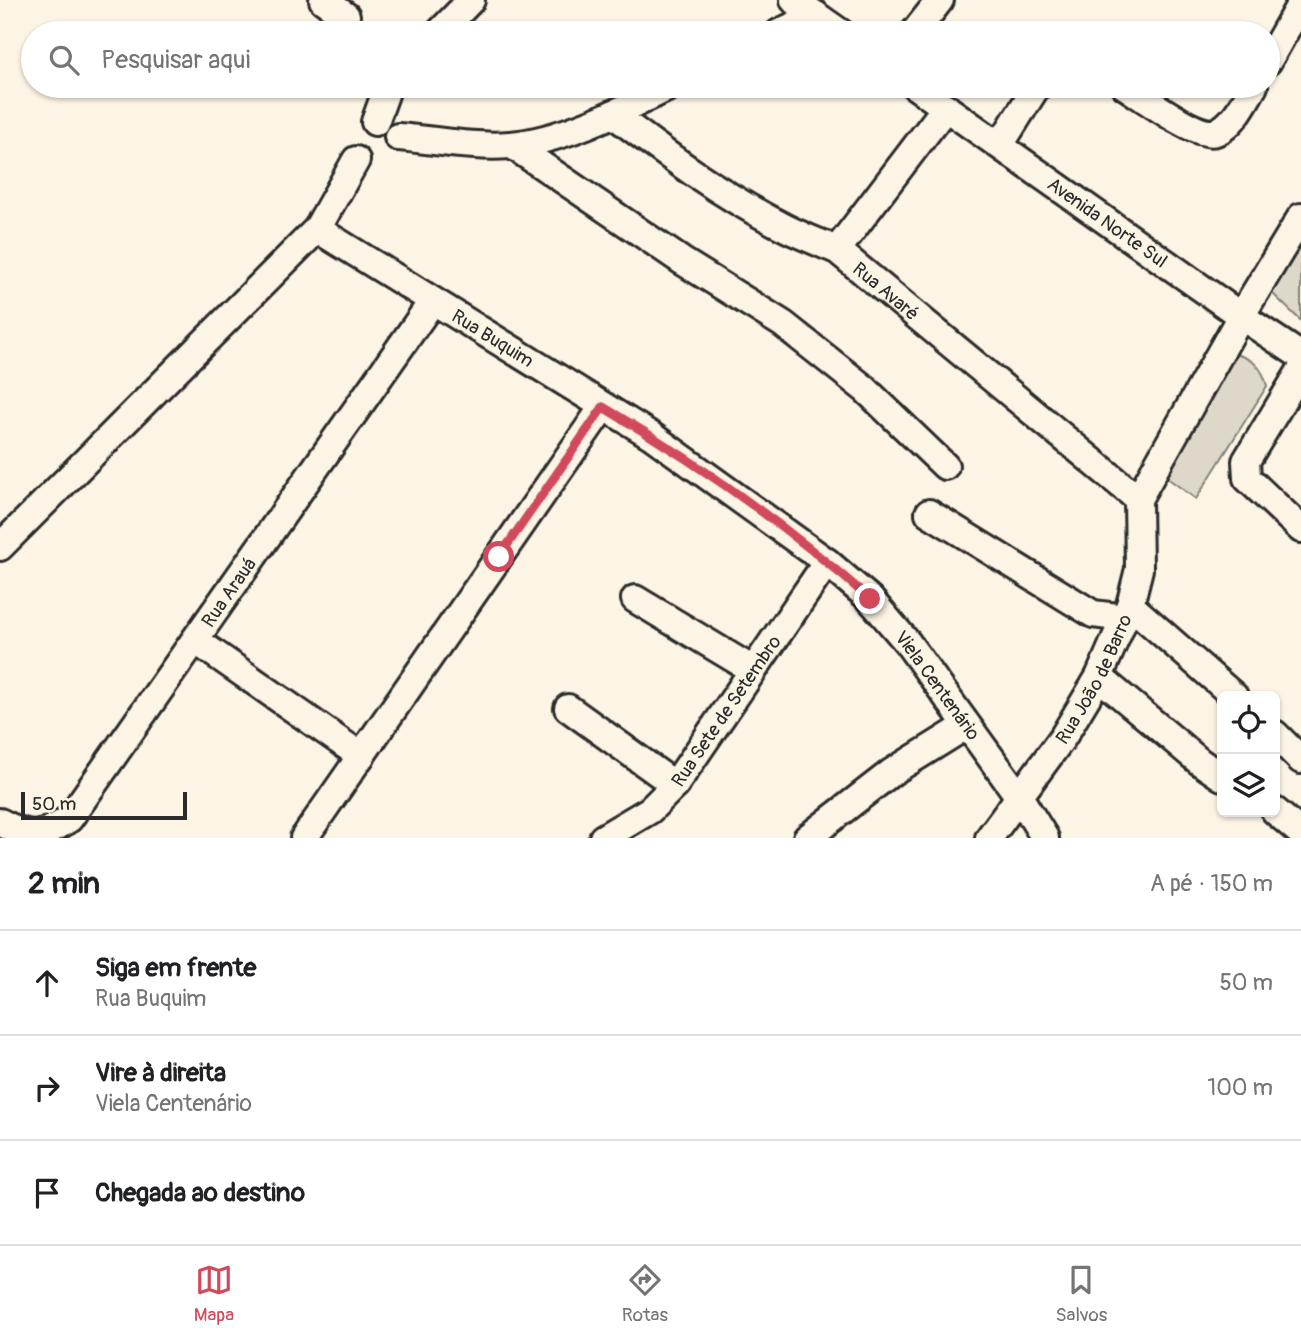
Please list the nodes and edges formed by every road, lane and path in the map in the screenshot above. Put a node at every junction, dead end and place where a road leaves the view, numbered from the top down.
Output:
1 (323, 0) edge
2 (471, 0) edge
3 (794, 0) edge
4 (940, 0) edge
5 (1301, 3) edge
6 (816, 15) junction
7 (346, 16) dead end
8 (451, 21) edge
9 (804, 21) edge
10 (824, 21) edge
11 (923, 21) edge
12 (1280, 40) edge
13 (384, 98) edge
14 (646, 98) edge
15 (933, 98) edge
16 (1029, 98) edge
17 (1144, 98) edge
18 (1246, 98) edge
19 (946, 107) junction
20 (613, 114) junction
21 (375, 122) dead end
22 (398, 137) dead end
23 (512, 145) junction
24 (1000, 145) junction
25 (356, 160) dead end
26 (1301, 217) edge
27 (317, 229) junction
28 (836, 250) junction
29 (432, 302) junction
30 (1241, 316) junction
31 (1301, 356) edge
32 (1301, 370) edge
33 (603, 407) junction
34 (945, 466) dead end
35 (1138, 499) junction
36 (929, 513) dead end
37 (1301, 529) edge
38 (0, 547) edge
39 (827, 562) junction
40 (635, 599) dead end
41 (1128, 611) junction
42 (195, 640) junction
43 (753, 670) junction
44 (1099, 677) junction
45 (1228, 691) edge
46 (568, 708) dead end
47 (965, 726) junction
48 (1280, 739) edge
49 (361, 756) junction
50 (1301, 760) edge
51 (1217, 774) edge
52 (675, 785) junction
53 (1020, 798) junction
54 (1280, 815) edge
55 (0, 822) edge
56 (1301, 833) edge
57 (304, 838) edge
58 (603, 838) edge
59 (807, 838) edge
60 (989, 838) edge
61 (1045, 838) edge

1 - 7 street
2 - 8 street
3 - 6 street
4 - 11 street
5 - 12 street
6 - 9 street
6 - 10 street
13 - 21 street
14 - 20 street
15 - 19 street, Avenida Norte Sul
16 - 24 street
17 - 18 street
19 - 24 street, Avenida Norte Sul
19 - 28 street
20 - 23 street
20 - 28 street, Rua Avaré
22 - 23 street
23 - 34 street
24 - 30 street, Avenida Norte Sul
25 - 27 street
26 - 30 street
27 - 29 street, Rua Buquim
27 - 38 street
28 - 35 street, Rua Avaré
29 - 33 street, Rua Buquim
29 - 42 street, Rua Arauá
30 - 31 street, Avenida Norte Sul
30 - 35 street
32 - 37 street
33 - 39 street, Viela Centenário
33 - 49 street
35 - 41 street, Rua João de Barro
36 - 41 street
39 - 43 street, Rua Sete de Setembro
39 - 47 street, Viela Centenário
40 - 43 street
41 - 44 street, Rua João de Barro
41 - 45 street
42 - 49 street
42 - 55 street, Rua Arauá
43 - 52 street, Rua Sete de Setembro
44 - 51 street
44 - 53 street, Rua João de Barro
46 - 52 street
47 - 53 street, Viela Centenário
47 - 59 street
48 - 50 street
49 - 57 street
52 - 58 street, Rua Sete de Setembro
53 - 60 street, Rua João de Barro
53 - 61 street, Viela Centenário
54 - 56 street

